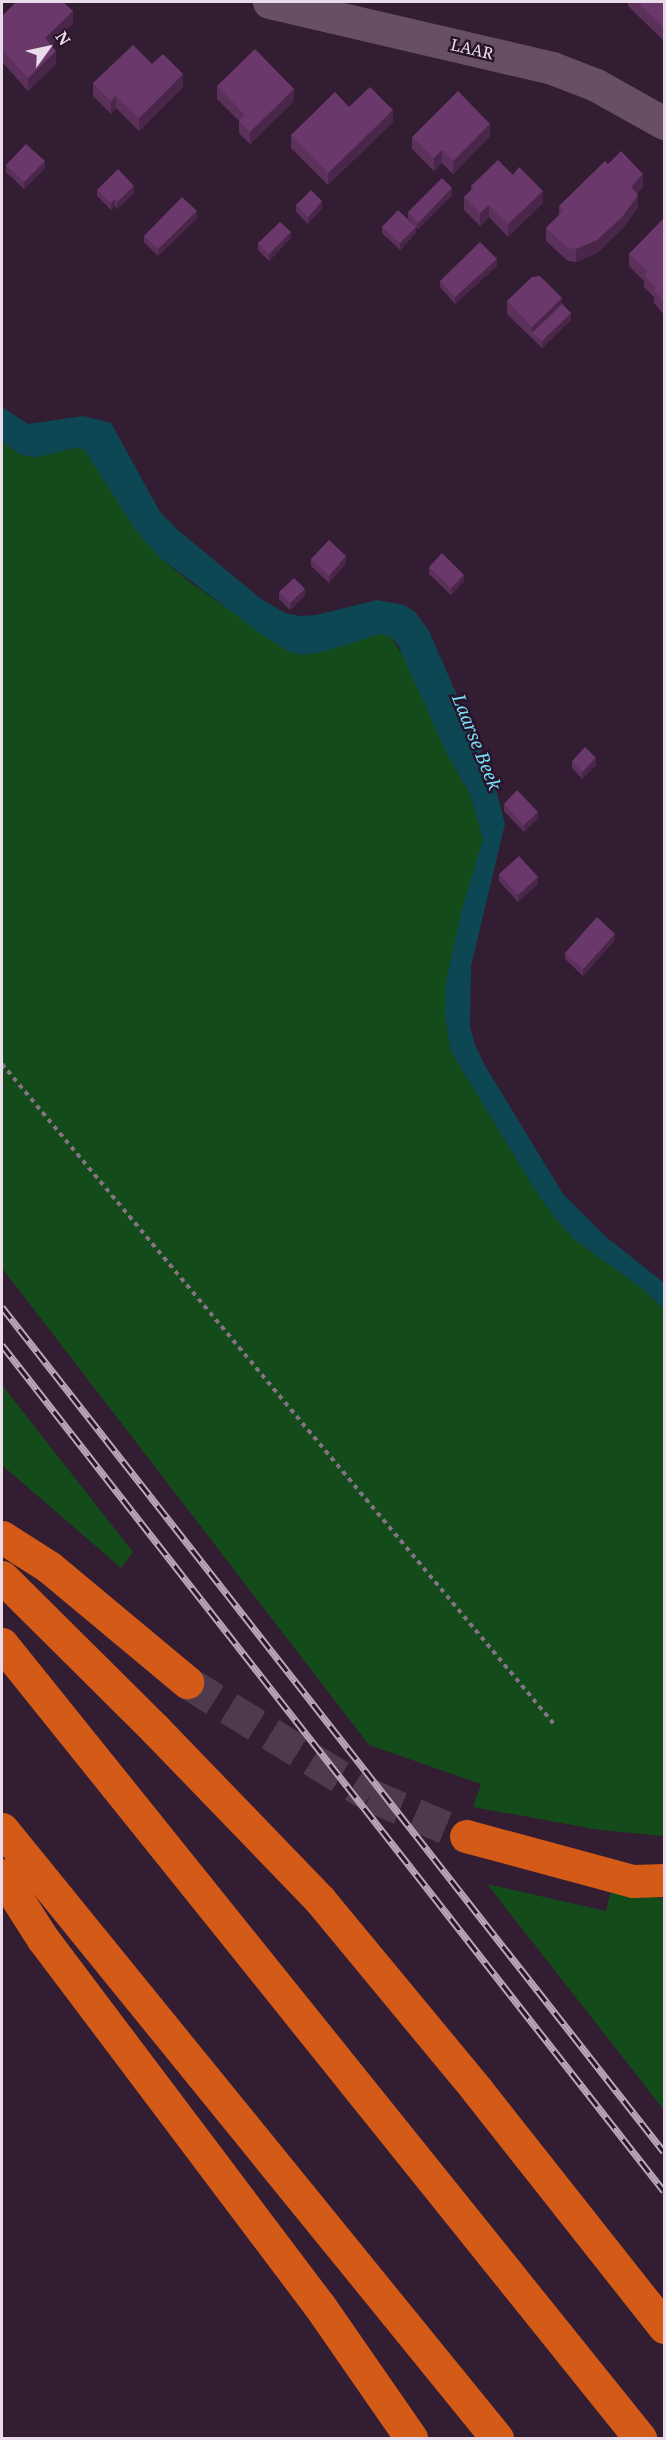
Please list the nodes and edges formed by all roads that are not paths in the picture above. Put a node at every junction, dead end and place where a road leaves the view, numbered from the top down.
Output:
1 (270, 2) edge
2 (334, 9) edge
3 (664, 123) edge
4 (2, 1537) edge
5 (2, 1577) edge
6 (2, 1644) edge
7 (187, 1682) tunnel mouth
8 (2, 1829) edge
9 (466, 1836) tunnel mouth
10 (2, 1875) edge
11 (664, 1880) edge
12 (664, 2327) edge
13 (385, 2397) junction
14 (405, 2439) edge
15 (411, 2439) edge
16 (497, 2439) edge
17 (640, 2439) edge

1 - 2 street, LAAR
2 - 3 street, LAAR
4 - 7 highway
5 - 12 highway
6 - 17 highway
8 - 16 highway
9 - 11 highway
10 - 13 highway
13 - 14 highway
13 - 15 highway

